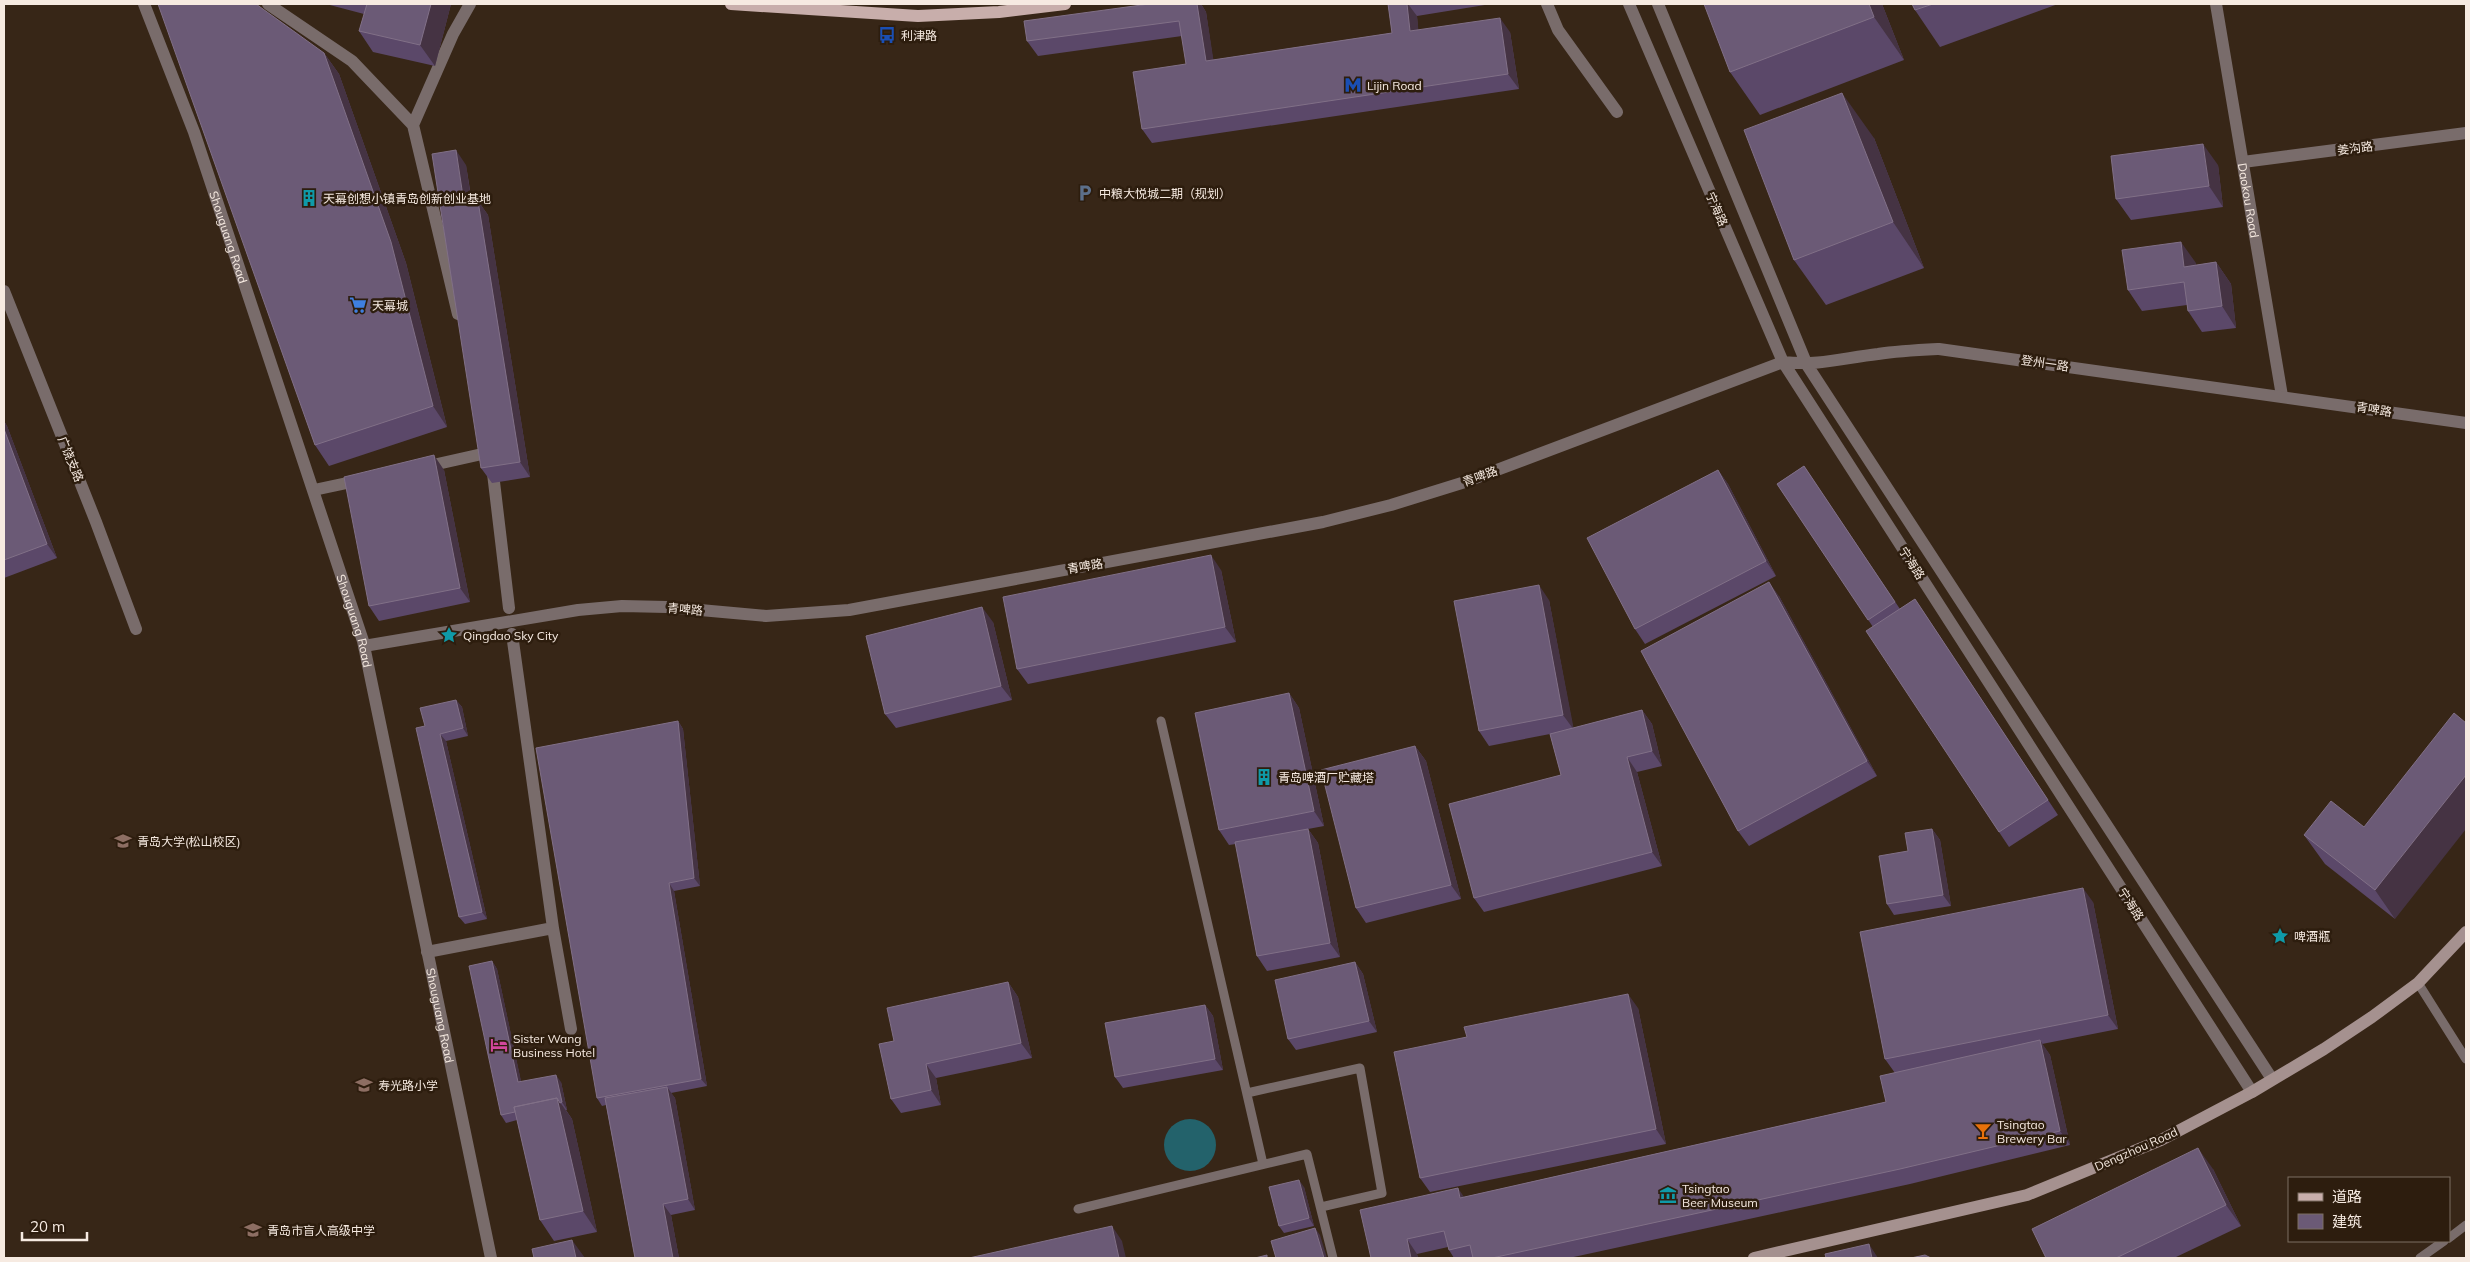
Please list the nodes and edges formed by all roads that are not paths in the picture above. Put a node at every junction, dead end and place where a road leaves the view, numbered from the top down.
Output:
1 (144, 4) edge
2 (268, 4) edge
3 (470, 4) edge
4 (731, 4) edge
5 (1065, 4) edge
6 (1547, 4) edge
7 (1629, 4) edge
8 (1658, 4) edge
9 (2216, 4) edge
10 (1617, 112) dead end
11 (413, 124) junction
12 (2466, 133) edge
13 (2243, 162) junction
14 (4, 291) edge
15 (461, 327) edge
16 (1783, 362) junction
17 (1807, 365) junction
18 (2282, 396) junction
19 (2466, 423) edge
20 (416, 468) edge
21 (378, 477) edge
22 (314, 490) junction
23 (509, 608) dead end
24 (136, 628) dead end
25 (512, 634) dead end
26 (364, 646) junction
27 (1161, 721) dead end
28 (553, 928) junction
29 (2466, 932) edge
30 (427, 952) junction
31 (2418, 982) junction
32 (571, 1029) dead end
33 (2466, 1058) edge
34 (2272, 1079) junction
35 (2252, 1092) junction
36 (1247, 1093) junction
37 (1263, 1164) junction
38 (1320, 1207) junction
39 (1078, 1208) dead end
40 (2466, 1225) edge
41 (2450, 1237) edge
42 (2443, 1242) edge
43 (491, 1258) edge
44 (1334, 1258) edge
45 (1754, 1258) edge
46 (2420, 1258) edge

1 - 22 street, Shouguang Road
2 - 11 street
3 - 11 street
4 - 5 main road
6 - 10 street
7 - 16 street, 宁海路
8 - 17 street, 宁海路
9 - 13 street, Daokou Road
11 - 15 street
12 - 13 street, 姜沟路
13 - 18 street, Daokou Road
14 - 24 street, 广饶支路
16 - 17 street, 登州一路
16 - 26 street, 青啤路
16 - 35 street, 宁海路
17 - 18 street, 登州一路
17 - 34 street, 宁海路
18 - 19 street, 青啤路
20 - 23 street
21 - 22 street
22 - 26 street, Shouguang Road
25 - 28 street
26 - 30 street, Shouguang Road
27 - 36 lane
28 - 30 street
28 - 32 street
29 - 31 main road, Dengzhou Road
30 - 43 street, Shouguang Road
31 - 33 lane
31 - 34 main road, Dengzhou Road
34 - 35 main road, Dengzhou Road
35 - 45 main road, Dengzhou Road
36 - 37 lane
36 - 38 lane
37 - 38 lane
37 - 39 lane
38 - 44 lane
40 - 41 lane
42 - 46 lane

